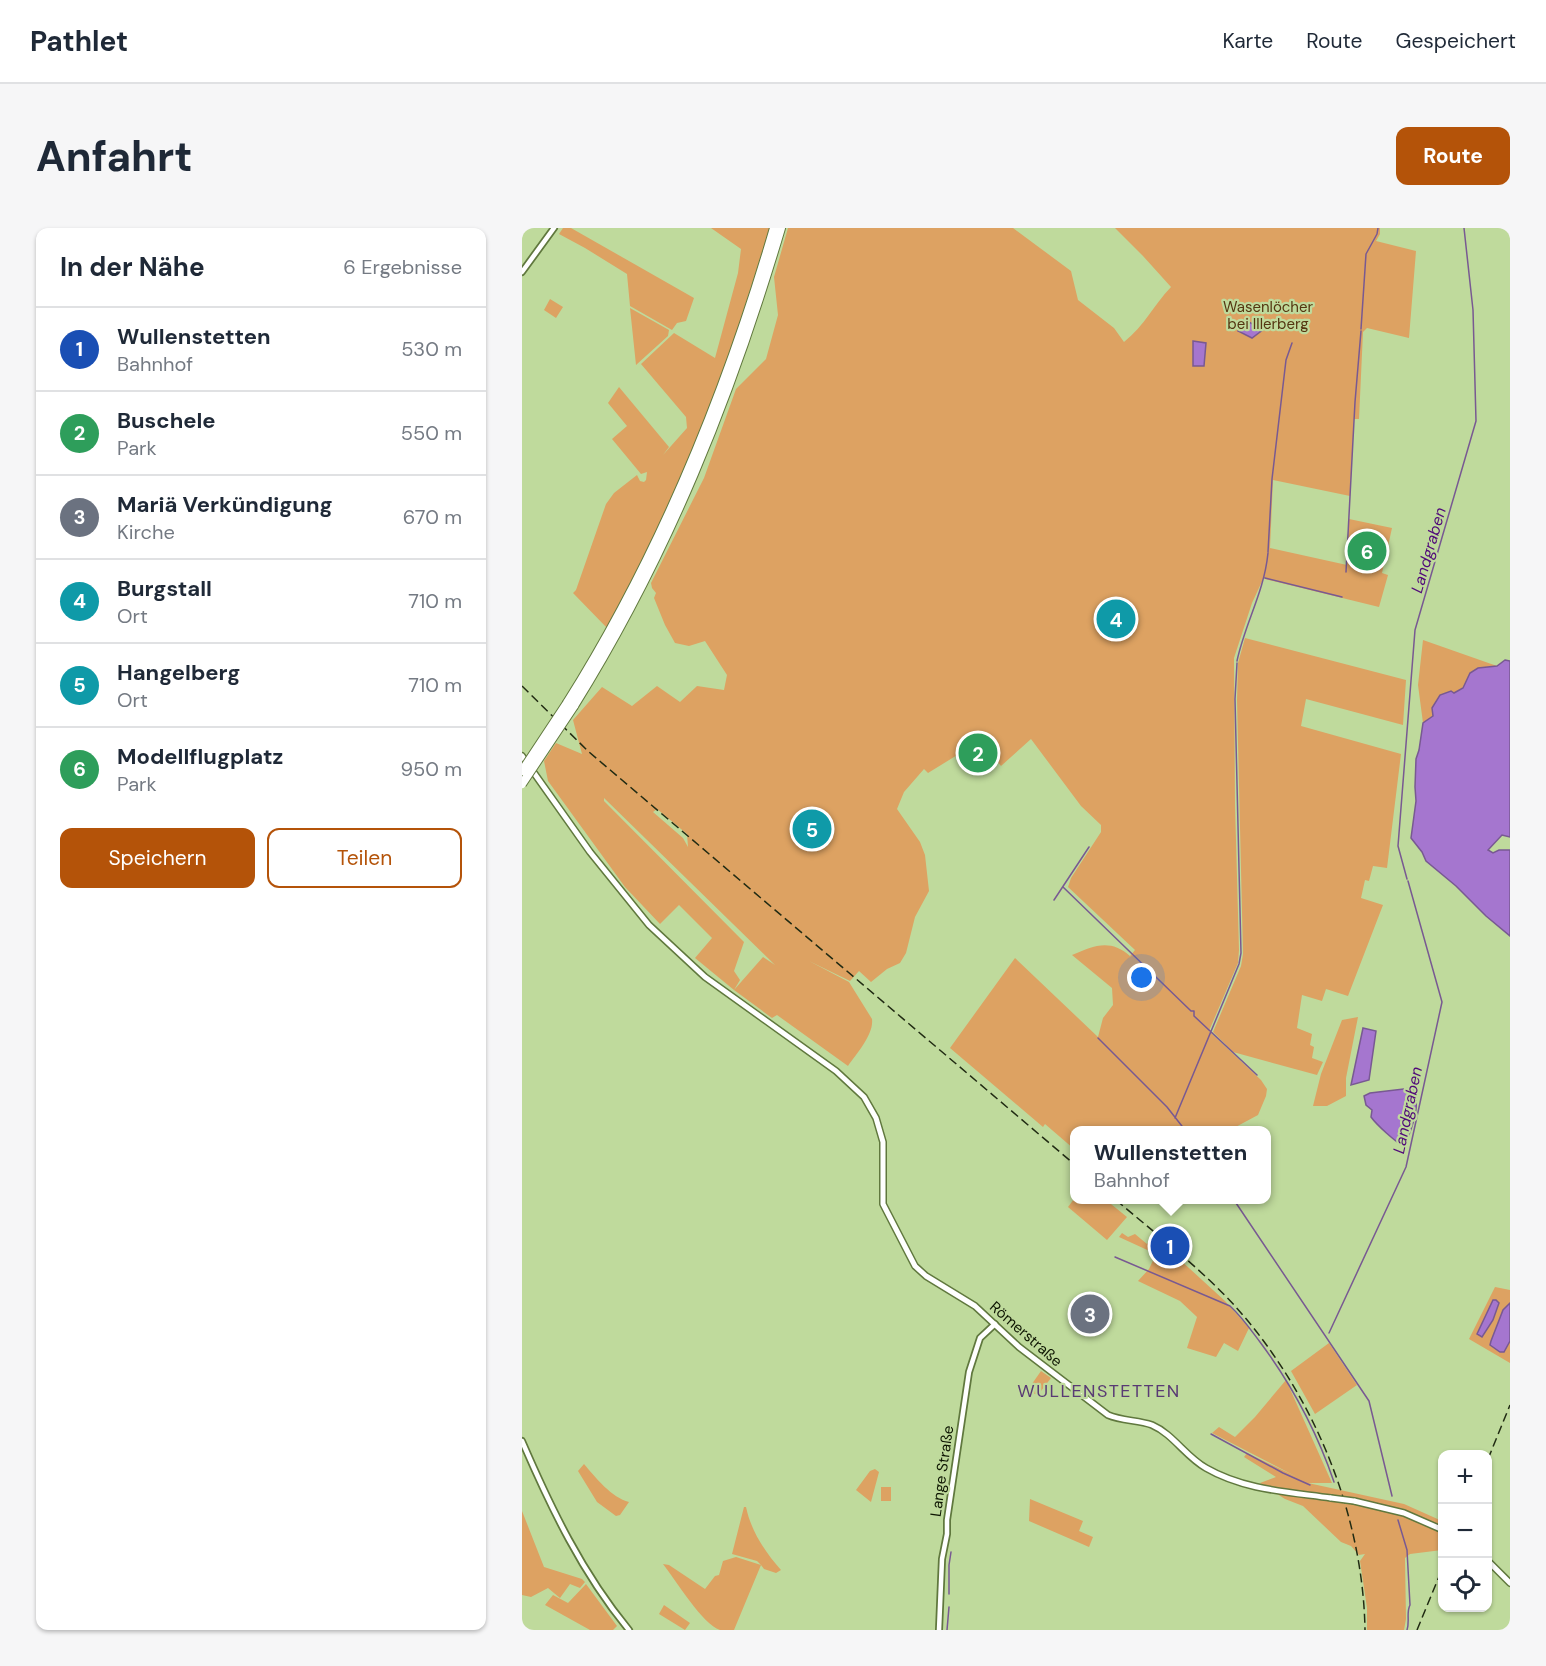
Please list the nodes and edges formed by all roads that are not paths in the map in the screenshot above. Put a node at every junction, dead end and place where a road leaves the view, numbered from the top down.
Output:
1 (554, 228) edge
2 (774, 228) edge
3 (781, 228) edge
4 (522, 272) edge
5 (670, 522) junction
6 (571, 705) junction
7 (522, 756) edge
8 (522, 771) edge
9 (522, 784) edge
10 (995, 1324) junction
11 (522, 1441) edge
12 (1438, 1528) edge
13 (1492, 1565) edge
14 (1510, 1583) edge
15 (629, 1630) edge
16 (939, 1630) edge

1 - 4 street
2 - 5 highway
3 - 5 highway
5 - 6 highway
6 - 8 highway, bridge
6 - 9 highway, bridge
7 - 10 main road, Römerstraße
10 - 12 main road, Römerstraße, bridge
10 - 16 street, Lange Straße
11 - 15 street
13 - 14 main road

